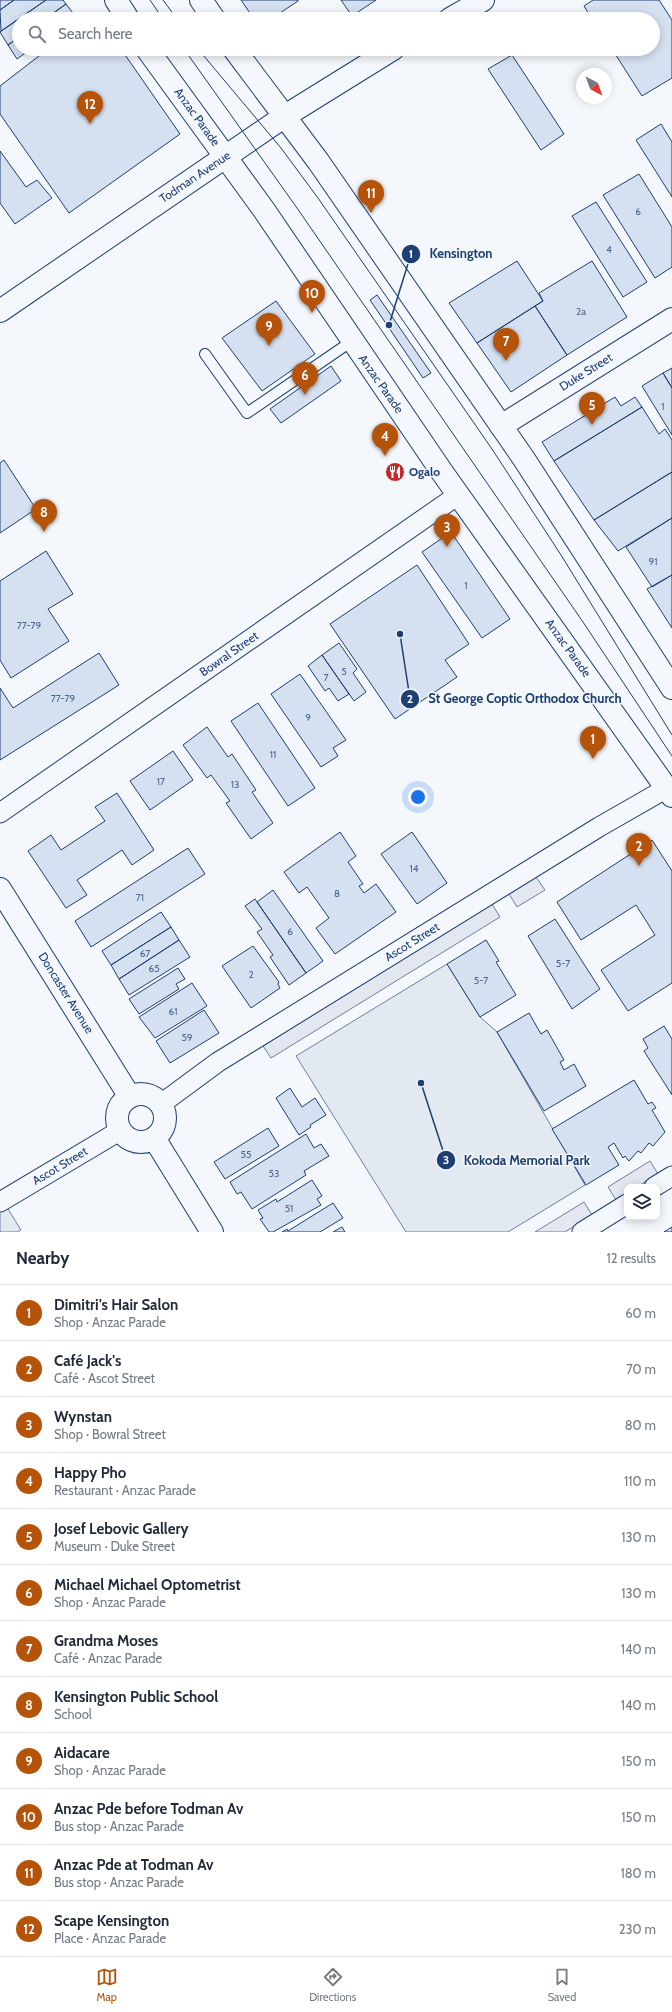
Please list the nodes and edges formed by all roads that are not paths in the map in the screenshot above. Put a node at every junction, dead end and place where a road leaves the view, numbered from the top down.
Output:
1 (116, 0) edge
2 (201, 0) edge
3 (483, 0) edge
4 (124, 12) edge
5 (209, 12) edge
6 (462, 12) edge
7 (152, 56) edge
8 (239, 56) edge
9 (382, 56) edge
10 (285, 116) junction
11 (226, 156) junction
12 (0, 311) edge
13 (672, 319) edge
14 (352, 341) junction
15 (205, 354) dead end
16 (501, 426) junction
17 (458, 495) junction
18 (672, 688) edge
19 (669, 792) edge
20 (0, 813) edge
21 (0, 889) edge
22 (130, 1097) junction
23 (161, 1104) junction
24 (121, 1130) junction
25 (154, 1138) junction
26 (672, 1176) edge
27 (659, 1184) edge
28 (0, 1202) edge
29 (624, 1206) edge
30 (587, 1231) edge
31 (212, 1232) edge

1 - 4 main road
2 - 5 main road
3 - 6 main road
7 - 11 main road, Anzac Parade
8 - 10 main road
9 - 10 main road, Todman Avenue
10 - 11 main road, Todman Avenue
10 - 16 main road
11 - 12 main road, Todman Avenue
11 - 14 main road, Anzac Parade
13 - 16 main road, Duke Street
14 - 15 lane
14 - 17 main road, Anzac Parade
16 - 18 main road
17 - 19 main road, Anzac Parade
17 - 20 street, Bowral Street
19 - 23 street, Ascot Street
21 - 22 main road, Doncaster Avenue
22 - 23 main road
22 - 24 main road
23 - 25 main road
24 - 25 main road
24 - 28 street, Ascot Street
25 - 31 main road
26 - 27 street
29 - 30 street

